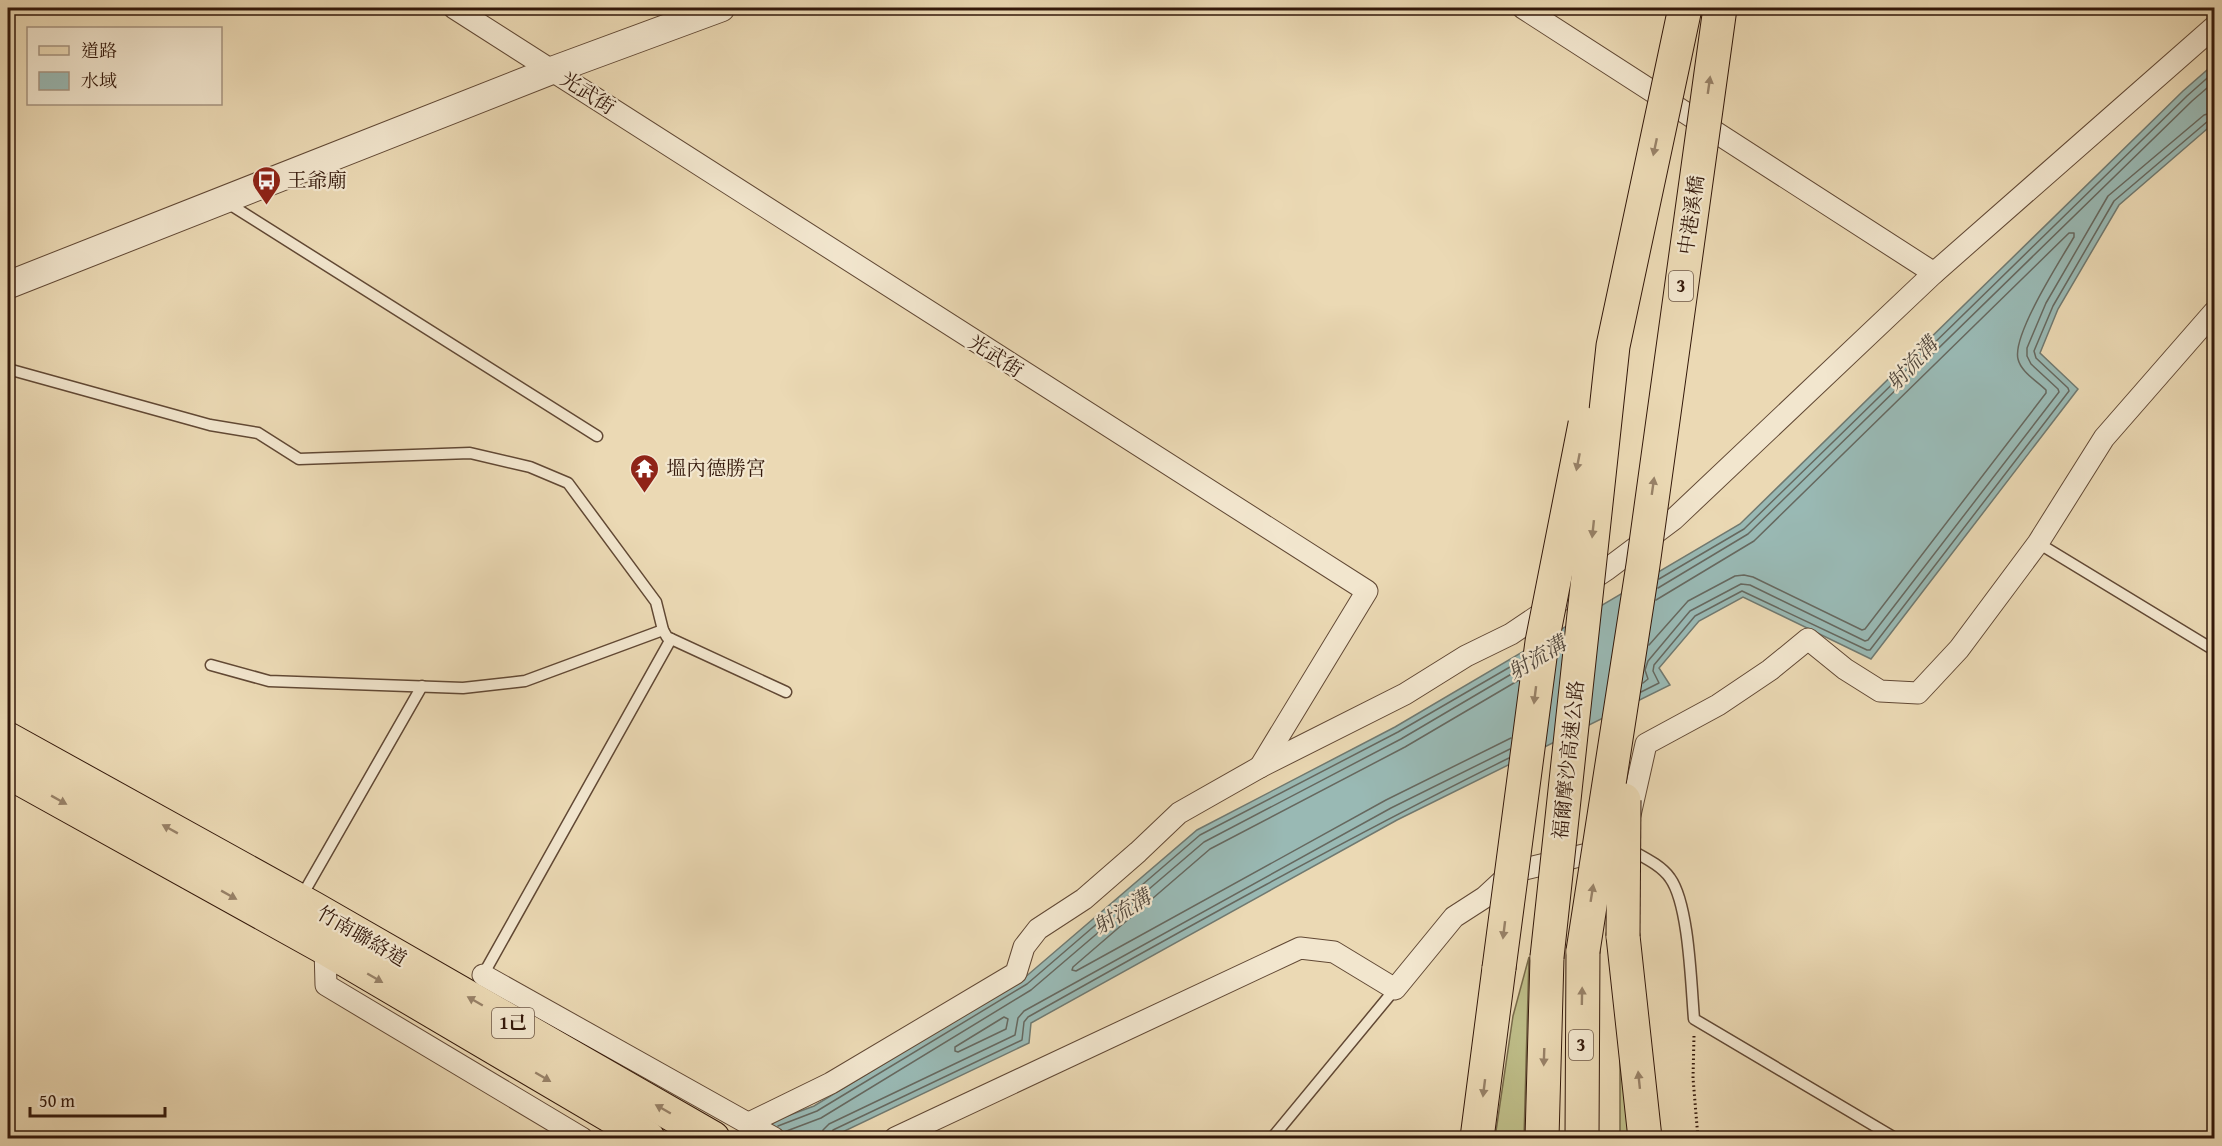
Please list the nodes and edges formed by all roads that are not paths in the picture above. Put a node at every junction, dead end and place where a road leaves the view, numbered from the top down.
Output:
1 (454, 8) edge
2 (721, 8) edge
3 (1523, 8) edge
4 (1684, 8) edge
5 (1720, 8) edge
6 (2214, 27) edge
7 (553, 70) junction
8 (224, 200) junction
9 (1934, 273) junction
10 (8, 285) edge
11 (2214, 312) edge
12 (1613, 346) junction
13 (8, 369) edge
14 (597, 436) dead end
15 (2038, 543) junction
16 (1642, 565) junction
17 (663, 630) junction
18 (671, 639) junction
19 (2214, 650) edge
20 (211, 665) dead end
21 (422, 686) junction
22 (786, 692) dead end
23 (8, 740) edge
24 (1260, 767) junction
25 (8, 772) edge
26 (1623, 846) junction
27 (202, 863) junction
28 (305, 903) junction
29 (325, 948) junction
30 (483, 975) joint
31 (1395, 989) junction
32 (747, 1124) junction
33 (772, 1137) edge
34 (582, 1138) edge
35 (648, 1138) edge
36 (713, 1138) edge
37 (895, 1138) edge
38 (1272, 1138) edge
39 (1477, 1138) edge
40 (1542, 1138) edge
41 (1582, 1138) edge
42 (1645, 1138) edge
43 (1895, 1138) edge

1 - 7 street, 光武街
2 - 7 street
3 - 9 street
4 -> 12 main road, 3, bridge
16 -> 5 main road, 中港溪橋 / 3, bridge
6 - 9 street
7 - 8 street
7 - 24 street, 光武街
8 - 10 street
8 - 14 lane
9 - 24 street
11 - 15 street
12 -> 39 main road, bridge
12 -> 40 main road, 福爾摩沙高速公路 / 3, bridge
13 - 17 lane
15 - 19 lane
15 - 26 street
41 -> 16 main road, 福爾摩沙高速公路 / 3, bridge
42 -> 16 main road, bridge
17 - 18 lane
17 - 21 lane
18 - 22 lane
18 - 30 lane
20 - 21 lane
21 - 28 lane
27 -> 23 main road, 竹南聯絡道 / 1己
24 - 32 street
25 -> 27 main road, 竹南聯絡道 / 1己
26 - 31 street
26 - 43 lane
27 - 28 main road, 竹南聯絡道 / 1己
27 -> 29 main road, 竹南聯絡道 / 1己
36 -> 28 main road, 竹南聯絡道 / 1己
29 - 34 street
29 -> 35 main road, 竹南聯絡道 / 1己
30 - 32 street
31 - 37 street
31 - 38 lane
32 - 33 street

